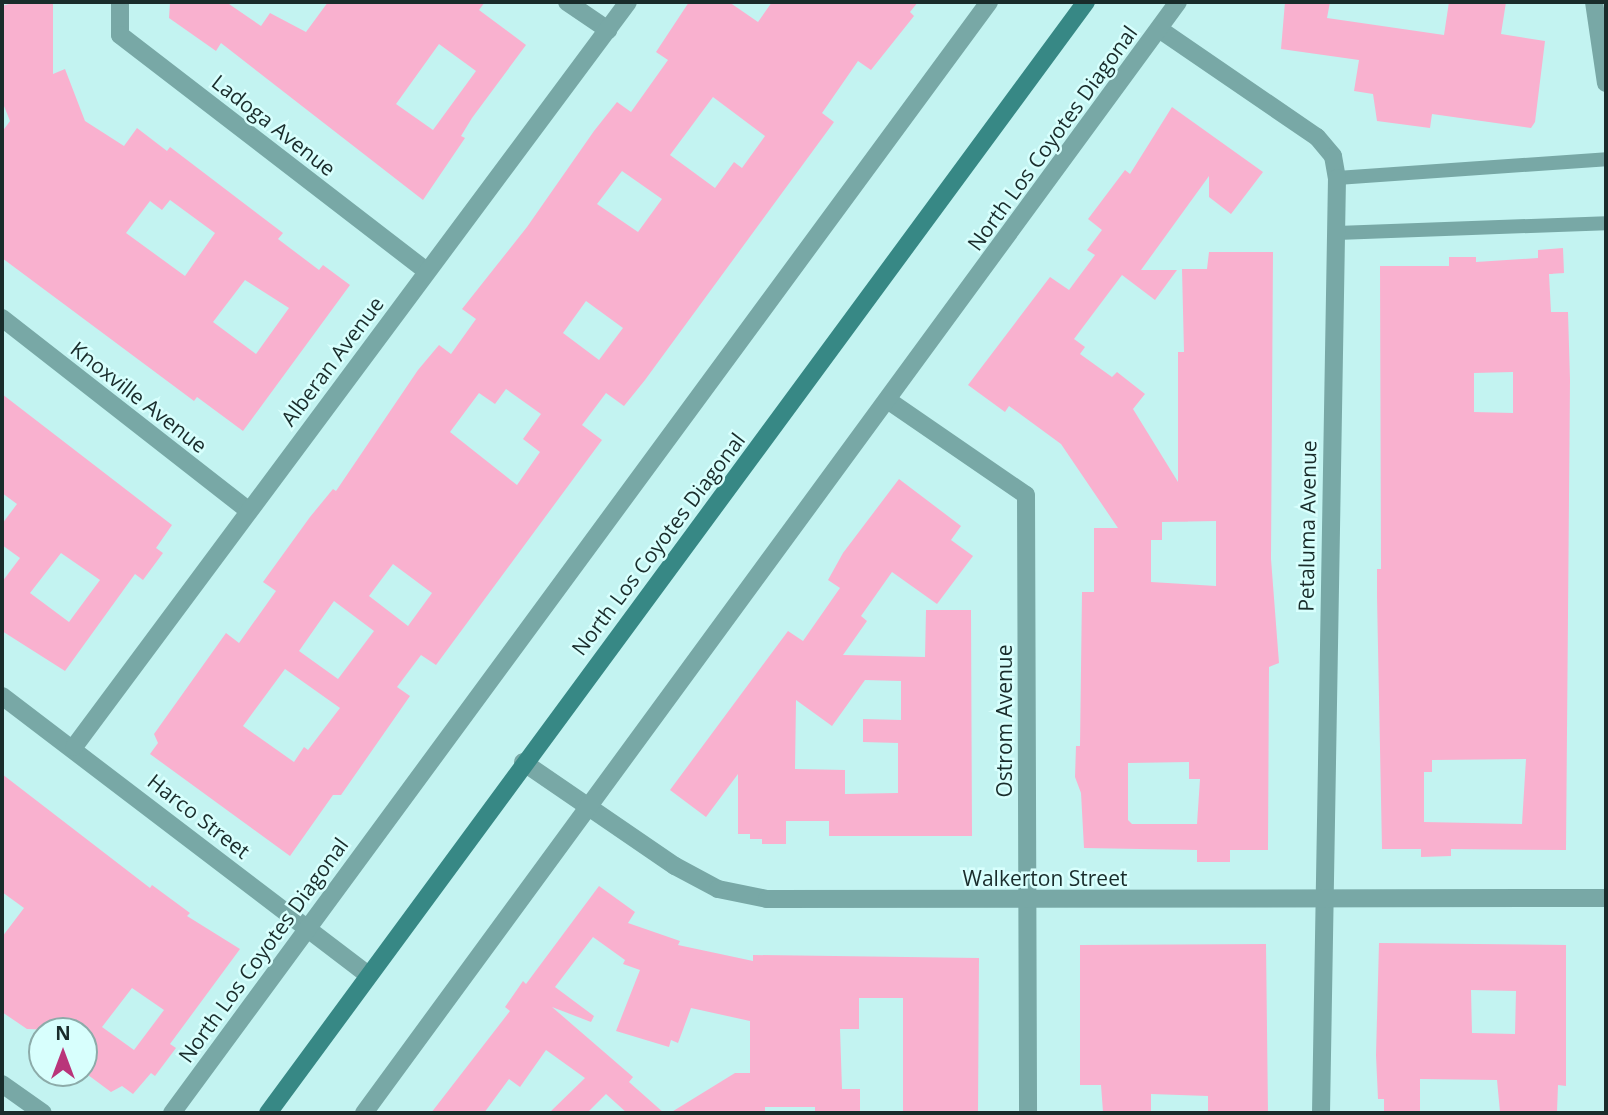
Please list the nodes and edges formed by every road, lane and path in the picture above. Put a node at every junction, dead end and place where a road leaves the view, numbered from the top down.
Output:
1 (120, 2) edge
2 (567, 2) edge
3 (628, 2) edge
4 (989, 2) edge
5 (1086, 2) edge
6 (1178, 2) edge
7 (1594, 2) edge
8 (1159, 29) junction
9 (608, 30) junction
10 (1606, 83) edge
11 (1606, 159) edge
12 (1337, 178) junction
13 (1606, 223) edge
14 (1336, 233) junction
15 (427, 271) junction
16 (2, 318) edge
17 (889, 401) junction
18 (249, 511) junction
19 (2, 696) edge
20 (74, 747) junction
21 (523, 762) junction
22 (587, 807) junction
23 (1606, 898) edge
24 (1028, 900) junction
25 (1322, 900) junction
26 (306, 928) junction
27 (368, 975) junction
28 (2, 1084) edge
29 (43, 1113) edge
30 (172, 1113) edge
31 (268, 1113) edge
32 (364, 1113) edge
33 (1028, 1113) edge
34 (1321, 1113) edge

1 - 15 street, Ladoga Avenue
2 - 9 street
3 - 9 street, Alberan Avenue
4 - 26 street, North Los Coyotes Diagonal
5 - 21 main road, North Los Coyotes Diagonal
6 - 8 street, North Los Coyotes Diagonal
7 - 10 street
8 - 12 street, Petaluma Avenue
8 - 17 street, North Los Coyotes Diagonal
9 - 15 street, Alberan Avenue
11 - 12 lane
12 - 14 street, Petaluma Avenue
13 - 14 lane
14 - 25 street, Petaluma Avenue
15 - 18 street, Alberan Avenue
16 - 18 street, Knoxville Avenue
17 - 22 street, North Los Coyotes Diagonal
17 - 24 street, Ostrom Avenue
18 - 20 street, Alberan Avenue
19 - 20 street, Harco Street
20 - 26 street, Harco Street
21 - 22 street, Walkerton Street
21 - 27 main road, North Los Coyotes Diagonal
22 - 24 street, Walkerton Street
22 - 32 street, North Los Coyotes Diagonal
23 - 25 street, Walkerton Street
24 - 25 street, Walkerton Street
24 - 33 street, Ostrom Avenue
25 - 34 street, Petaluma Avenue
26 - 27 street, Harco Street
26 - 30 street, North Los Coyotes Diagonal
27 - 31 main road, North Los Coyotes Diagonal
28 - 29 street

